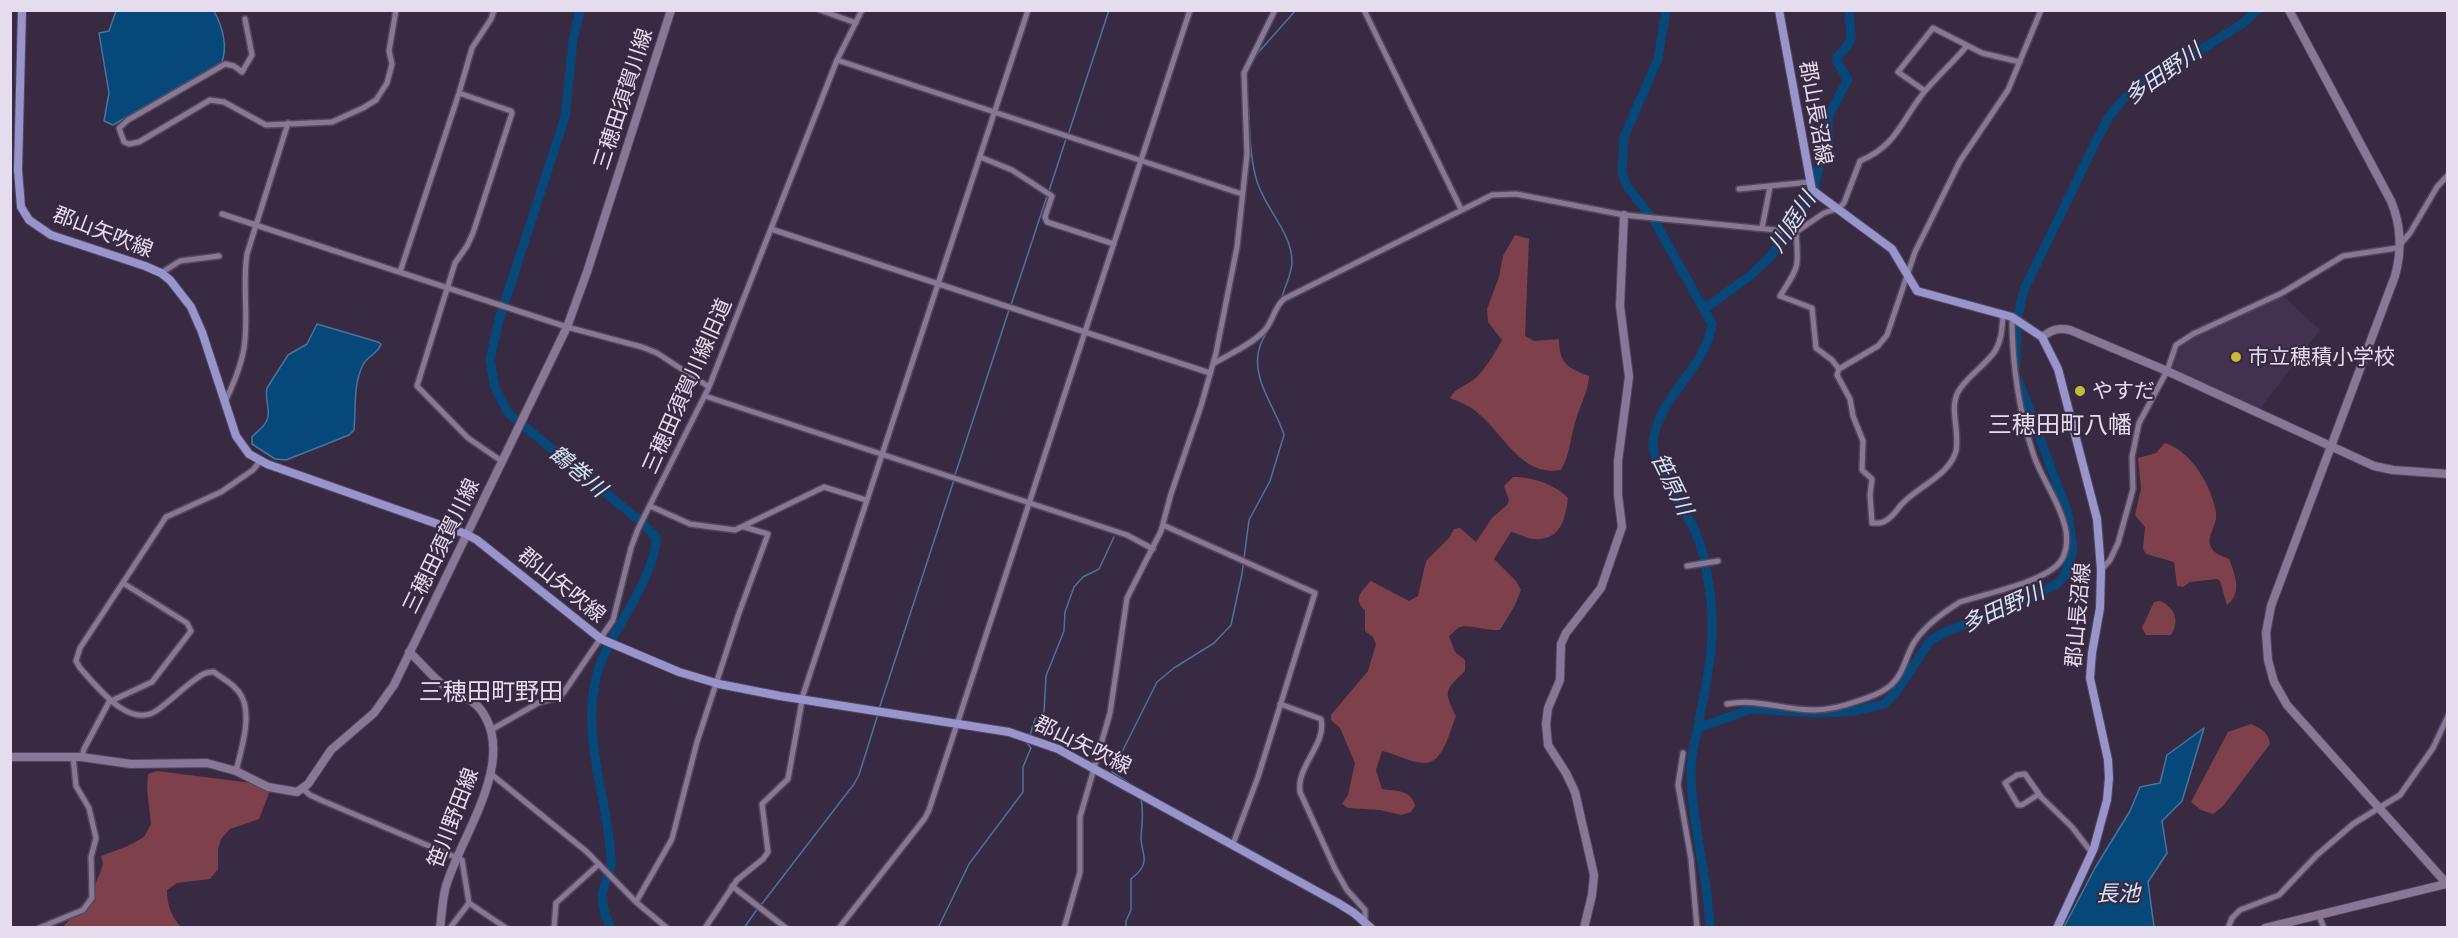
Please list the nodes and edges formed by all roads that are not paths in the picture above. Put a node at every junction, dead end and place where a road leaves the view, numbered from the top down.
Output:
1 (22, 10) edge
2 (396, 10) edge
3 (494, 10) edge
4 (671, 10) edge
5 (820, 10) edge
6 (862, 10) edge
7 (1028, 10) edge
8 (1190, 10) edge
9 (1275, 10) edge
10 (1364, 10) edge
11 (1779, 10) edge
12 (2041, 10) edge
13 (2289, 11) edge
14 (245, 19) dead end
15 (856, 23) junction
16 (1966, 47) junction
17 (837, 60) junction
18 (2020, 62) junction
19 (1925, 91) junction
20 (459, 93) junction
21 (994, 113) junction
22 (288, 123) junction
23 (980, 157) junction
24 (1141, 161) junction
25 (2448, 175) edge
26 (1811, 183) junction
27 (1770, 188) junction
28 (1739, 189) dead end
29 (1242, 194) junction
30 (1461, 209) junction
31 (1836, 209) junction
32 (222, 214) dead end
33 (1624, 215) junction
34 (256, 225) junction
35 (1762, 228) junction
36 (771, 229) junction
37 (1793, 232) junction
38 (1114, 244) junction
39 (2399, 245) junction
40 (219, 256) dead end
41 (400, 272) junction
42 (161, 273) junction
43 (1906, 276) junction
44 (938, 283) junction
45 (448, 288) junction
46 (2008, 316) junction
47 (567, 327) junction
48 (1085, 332) junction
49 (2039, 334) junction
50 (1213, 364) junction
51 (1839, 369) junction
52 (2167, 371) junction
53 (1210, 373) junction
54 (709, 387) junction
55 (705, 396) junction
56 (225, 402) junction
57 (2331, 446) junction
58 (881, 454) junction
59 (260, 461) junction
60 (502, 462) junction
61 (2448, 474) edge
62 (866, 500) junction
63 (1029, 503) junction
64 (650, 506) junction
65 (1163, 525) junction
66 (744, 527) junction
67 (466, 534) junction
68 (1153, 549) junction
69 (1718, 561) dead end
70 (1686, 566) dead end
71 (2101, 570) junction
72 (123, 583) junction
73 (604, 640) junction
74 (409, 652) junction
75 (716, 682) junction
76 (802, 699) junction
77 (111, 700) junction
78 (1280, 704) junction
79 (1727, 704) dead end
80 (2448, 716) edge
81 (956, 723) junction
82 (491, 730) junction
83 (1683, 753) dead end
84 (10, 757) edge
85 (78, 757) junction
86 (1095, 770) junction
87 (236, 771) junction
88 (491, 774) junction
89 (303, 789) junction
90 (2039, 794) junction
91 (2381, 808) junction
92 (1233, 844) junction
93 (2092, 853) junction
94 (458, 857) junction
95 (598, 865) junction
96 (2447, 884) edge
97 (732, 886) junction
98 (636, 902) junction
99 (470, 903) junction
100 (2319, 916) junction
101 (1368, 925) edge
102 (39, 927) edge
103 (440, 927) edge
104 (450, 927) edge
105 (506, 927) edge
106 (554, 927) edge
107 (667, 927) edge
108 (705, 927) edge
109 (786, 927) edge
110 (839, 927) edge
111 (1064, 927) edge
112 (1584, 927) edge
113 (1697, 927) edge
114 (2057, 927) edge
115 (2228, 927) edge
116 (2265, 927) edge
117 (2324, 927) edge

1 - 42 main road, 郡山矢吹線
2 - 22 street
3 - 20 street
4 - 47 street, 三穂田須賀川線
5 - 15 street
6 - 15 street, 三穂田須賀川線旧道
7 - 21 street
8 - 24 street
9 - 29 street
10 - 30 street
11 - 26 main road, 郡山長沼線
12 - 18 street
13 - 39 street
14 - 22 street
15 - 17 street, 三穂田須賀川線旧道
16 - 18 street
16 - 19 street
16 - 19 street
17 - 21 street
17 - 36 street, 三穂田須賀川線旧道
18 - 43 street
19 - 31 street
20 - 41 street
20 - 45 street
21 - 23 street
21 - 24 street
22 - 34 street
23 - 38 street
23 - 44 street
24 - 29 street
24 - 38 street
25 - 39 street
26 - 27 street
26 - 31 main road, 郡山長沼線
27 - 28 street
27 - 35 street
29 - 50 street
30 - 33 street
30 - 50 street
31 - 37 street
31 - 43 main road, 郡山長沼線
32 - 34 street
33 - 35 street
33 - 112 street
34 - 41 street
34 - 56 street
35 - 37 street
36 - 44 street
36 - 54 street, 三穂田須賀川線旧道
37 - 51 street
38 - 48 street
39 - 52 street
39 - 57 street
40 - 42 street
41 - 45 street
42 - 56 main road, 郡山矢吹線
43 - 46 main road, 郡山長沼線
43 - 51 street
44 - 48 street
44 - 58 street
45 - 47 street
45 - 60 street
46 - 49 main road, 郡山長沼線
46 - 51 street
46 - 79 street
47 - 54 street
47 - 60 street, 三穂田須賀川線
48 - 53 street
48 - 63 street
49 - 52 street
49 - 71 main road, 郡山長沼線
50 - 53 street
52 - 57 street
52 - 71 street
53 - 65 street
54 - 55 street, 三穂田須賀川線旧道
55 - 58 street
55 - 64 street, 三穂田須賀川線旧道
56 - 59 main road, 郡山矢吹線
57 - 61 street
57 - 91 street
58 - 62 street
58 - 63 street
59 - 67 main road, 郡山矢吹線
59 - 72 street
60 - 67 street, 三穂田須賀川線
62 - 66 street
62 - 76 street
63 - 68 street
63 - 81 street
64 - 66 street
64 - 73 street, 三穂田須賀川線旧道
65 - 68 street
65 - 78 street
66 - 75 street
67 - 73 main road, 郡山矢吹線
67 - 74 street, 三穂田須賀川線
68 - 86 street
69 - 70 street
71 - 93 main road, 郡山長沼線
72 - 77 street
72 - 77 street
73 - 75 main road, 郡山矢吹線
73 - 82 street, 三穂田須賀川線旧道
74 - 82 street, 笹川野田線
74 - 89 street, 三穂田須賀川線
75 - 76 main road, 郡山矢吹線
75 - 98 street
76 - 81 main road, 郡山矢吹線
76 - 97 street
77 - 85 street
77 - 87 street
78 - 92 street
78 - 101 street
80 - 91 street
81 - 86 main road, 郡山矢吹線
81 - 110 street
82 - 88 street, 笹川野田線
83 - 113 street
84 - 85 street
85 - 87 street
85 - 102 street
86 - 92 main road, 郡山矢吹線
86 - 111 street
87 - 89 street
88 - 94 street, 笹川野田線
88 - 95 street
89 - 94 street
90 - 90 street
90 - 93 street
91 - 96 street
91 - 115 street
92 - 101 main road, 郡山矢吹線
93 - 114 main road, 郡山長沼線
94 - 99 street
94 - 103 street, 笹川野田線
95 - 98 street
95 - 106 street
96 - 100 street
97 - 108 street
97 - 109 street
98 - 107 street
99 - 104 street
99 - 105 street
100 - 116 street
100 - 117 street

